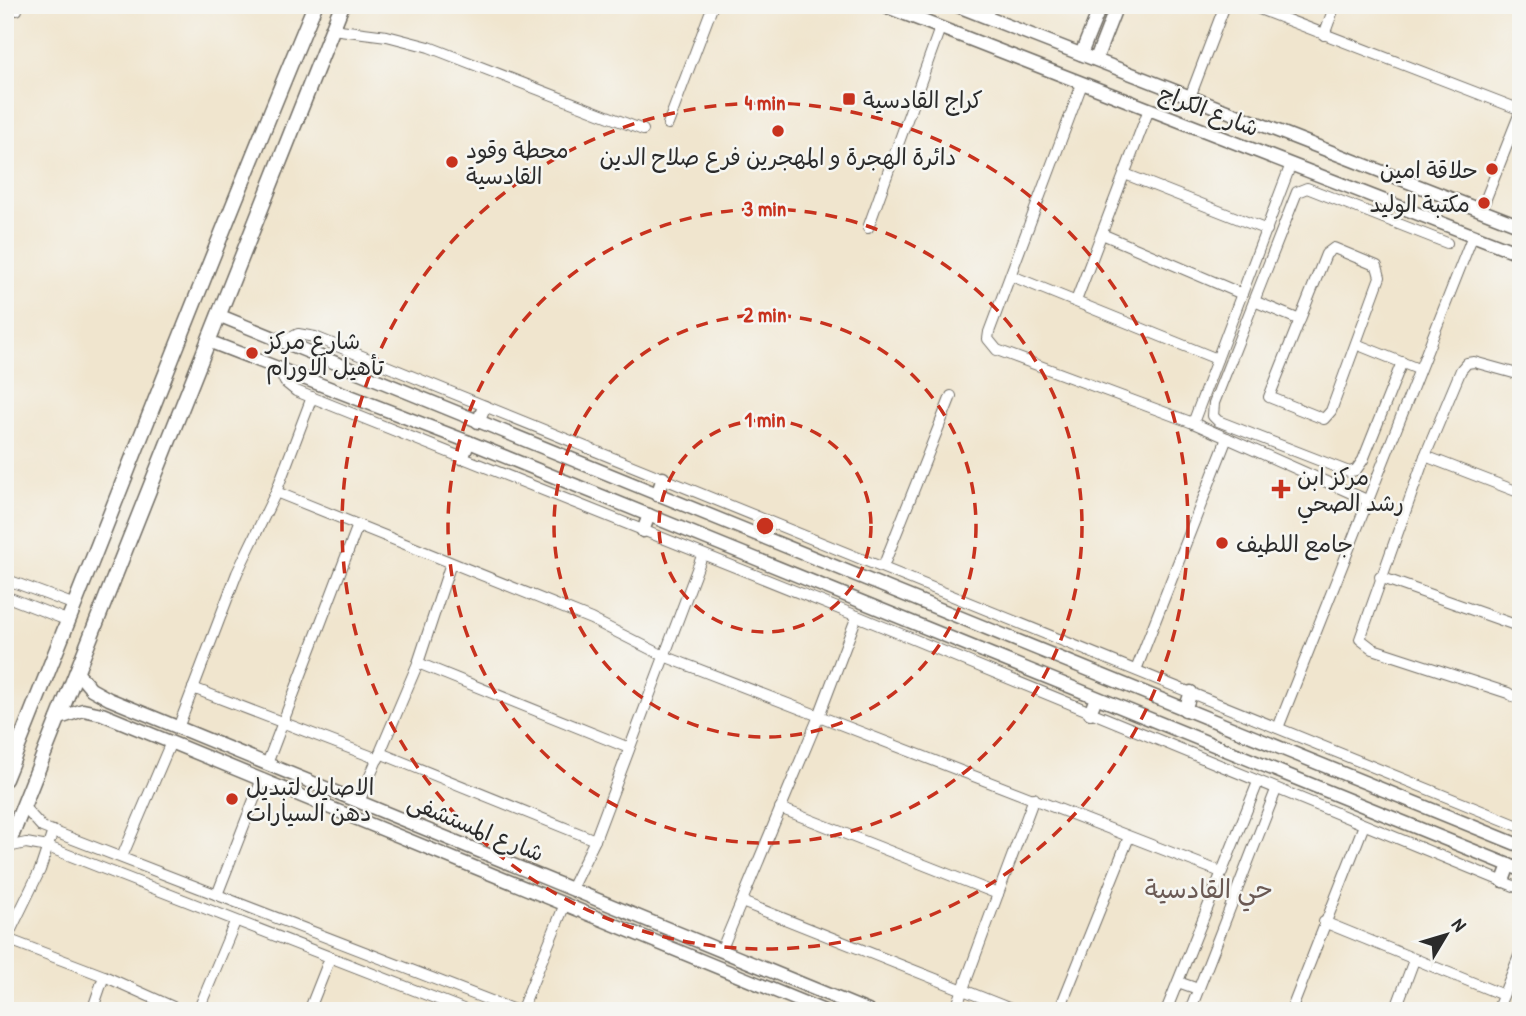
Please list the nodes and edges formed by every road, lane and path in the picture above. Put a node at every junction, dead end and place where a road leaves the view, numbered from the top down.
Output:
1 (6, 5) edge
2 (315, 5) edge
3 (342, 5) edge
4 (713, 5) edge
5 (882, 5) edge
6 (921, 5) edge
7 (955, 5) edge
8 (1101, 5) edge
9 (1117, 5) edge
10 (1225, 5) edge
11 (1249, 5) edge
12 (1335, 5) edge
13 (1504, 5) edge
14 (17, 10) dead end
15 (988, 11) edge
16 (1521, 11) edge
17 (916, 18) junction
18 (940, 28) junction
19 (332, 29) junction
20 (1324, 35) junction
21 (1082, 54) junction
22 (1096, 59) junction
23 (1082, 84) junction
24 (1190, 97) junction
25 (1149, 109) junction
26 (1521, 110) edge
27 (668, 124) dead end
28 (643, 130) dead end
29 (1291, 164) junction
30 (1125, 174) junction
31 (1481, 211) junction
32 (1521, 226) edge
33 (867, 228) dead end
34 (1266, 230) junction
35 (1102, 233) junction
36 (1473, 235) junction
37 (1447, 243) dead end
38 (1521, 254) edge
39 (1012, 276) junction
40 (1242, 294) junction
41 (1076, 301) junction
42 (1254, 301) junction
43 (218, 316) junction
44 (1300, 320) junction
45 (208, 341) junction
46 (283, 342) junction
47 (1356, 344) junction
48 (1217, 359) junction
49 (1402, 362) junction
50 (277, 366) junction
51 (343, 367) junction
52 (1418, 369) junction
53 (1521, 375) edge
54 (335, 388) junction
55 (951, 396) dead end
56 (313, 397) junction
57 (484, 407) junction
58 (478, 422) junction
59 (1193, 424) junction
60 (1227, 439) junction
61 (469, 442) junction
62 (1425, 456) junction
63 (462, 458) junction
64 (663, 478) junction
65 (276, 492) junction
66 (1521, 493) edge
67 (657, 495) junction
68 (1367, 500) junction
69 (649, 515) junction
70 (358, 525) junction
71 (643, 531) junction
72 (702, 556) junction
73 (451, 562) junction
74 (822, 562) junction
75 (883, 567) junction
76 (1380, 577) junction
77 (5, 579) edge
78 (813, 582) junction
79 (5, 596) edge
80 (75, 605) junction
81 (858, 616) junction
82 (69, 621) junction
83 (1521, 627) edge
84 (664, 656) junction
85 (418, 663) junction
86 (1136, 670) junction
87 (76, 671) junction
88 (193, 688) junction
89 (1191, 692) junction
90 (1096, 698) junction
91 (1521, 701) edge
92 (1185, 710) junction
93 (1090, 713) junction
94 (819, 716) junction
95 (57, 719) junction
96 (284, 721) junction
97 (178, 728) junction
98 (1278, 728) junction
99 (171, 742) junction
100 (629, 748) junction
101 (231, 749) junction
102 (379, 756) junction
103 (225, 764) junction
104 (267, 764) junction
105 (1339, 772) junction
106 (5, 779) edge
107 (262, 779) junction
108 (1258, 782) junction
109 (1276, 790) junction
110 (1331, 793) junction
111 (1034, 798) junction
112 (359, 802) junction
113 (23, 806) junction
114 (780, 808) junction
115 (1364, 825) junction
116 (1521, 827) edge
117 (53, 831) junction
118 (1129, 837) junction
119 (595, 841) junction
120 (1520, 845) edge
121 (48, 847) junction
122 (472, 848) junction
123 (6, 849) edge
124 (122, 857) junction
125 (467, 863) junction
126 (1515, 868) edge
127 (1221, 873) junction
128 (1503, 881) junction
129 (571, 889) junction
130 (1521, 889) edge
131 (998, 894) junction
132 (217, 895) junction
133 (742, 902) junction
134 (565, 904) junction
135 (235, 922) junction
136 (1324, 922) junction
137 (6, 941) edge
138 (721, 951) junction
139 (1521, 951) edge
140 (330, 958) junction
141 (1414, 960) junction
142 (104, 976) junction
143 (1178, 982) junction
144 (458, 988) junction
145 (1198, 989) junction
146 (962, 991) junction
147 (1503, 995) junction
148 (453, 1005) junction
149 (92, 1011) edge
150 (182, 1011) edge
151 (198, 1011) edge
152 (309, 1011) edge
153 (468, 1011) edge
154 (519, 1011) edge
155 (824, 1011) edge
156 (868, 1011) edge
157 (955, 1011) edge
158 (1016, 1011) edge
159 (1059, 1011) edge
160 (1166, 1011) edge
161 (1190, 1011) edge
162 (1291, 1011) edge
163 (1395, 1011) edge
164 (1497, 1011) edge

1 - 14 street
2 - 80 main road
3 - 19 main road
4 - 27 street
5 - 17 street, شارع الكراج
6 - 17 street
7 - 15 street
8 - 21 street
9 - 22 street
10 - 24 street
11 - 20 street
12 - 20 street
13 - 16 street
15 - 21 street
17 - 18 street, شارع الكراج
18 - 23 street, شارع الكراج
18 - 33 street
19 - 28 street
19 - 43 main road
20 - 26 street
21 - 22 street
22 - 24 street
23 - 25 street, شارع الكراج
23 - 39 street
24 - 31 street
25 - 29 street, شارع الكراج
25 - 30 street
26 - 31 street
29 - 34 street
29 - 36 street, شارع الكراج
30 - 34 street
30 - 35 street
31 - 32 street
34 - 40 street
35 - 40 street
35 - 41 street
36 - 38 street, شارع الكراج
36 - 52 street
37 - 42 street
39 - 41 street
39 - 59 street
40 - 48 street
41 - 48 street
42 - 44 street
42 - 49 street
43 - 45 main road
43 - 46 street
44 - 47 street
44 - 47 street
45 - 50 street
45 - 87 main road
46 - 51 street
46 - 57 street
47 - 49 street
48 - 59 street
49 - 52 street
50 - 54 street
50 - 56 street
51 - 54 street
51 - 58 street
52 - 68 street
53 - 62 street
54 - 61 street
55 - 75 street
56 - 63 street
56 - 65 street
57 - 58 street
57 - 64 street
58 - 67 street
59 - 60 street
60 - 68 street
60 - 86 street
61 - 63 street
61 - 69 street
62 - 66 street
62 - 76 street
63 - 71 street
64 - 67 street
64 - 75 street
65 - 70 street
65 - 88 street
67 - 74 street
68 - 98 street
69 - 71 street
69 - 78 street
70 - 73 street
70 - 96 street
71 - 72 street
72 - 81 street
72 - 84 street
73 - 84 street
73 - 85 street
74 - 78 street
74 - 92 street
75 - 86 street
76 - 83 street
76 - 91 street
77 - 80 street
78 - 90 street
79 - 82 street
80 - 82 main road
81 - 93 street
81 - 94 street
82 - 106 main road
84 - 94 street
84 - 100 street
85 - 100 street
85 - 102 street
86 - 89 street
87 - 95 main road
87 - 97 street, شارع المستشفى
88 - 96 street
88 - 97 street
89 - 92 street
89 - 98 street
90 - 93 street
90 - 110 street
92 - 105 street
93 - 108 street
94 - 111 street
94 - 114 street
95 - 99 street, شارع المستشفى
95 - 113 main road
96 - 102 street
96 - 104 street
97 - 101 street, شارع المستشفى
98 - 116 street
99 - 103 street, شارع المستشفى
99 - 124 street
100 - 119 street
101 - 103 street
101 - 104 street, شارع المستشفى
102 - 112 street
102 - 119 street
103 - 107 street, شارع المستشفى
104 - 112 street, شارع المستشفى
105 - 110 street
105 - 120 street
107 - 125 street, شارع المستشفى
107 - 132 street
108 - 109 street
108 - 127 street
109 - 115 street
109 - 145 street
110 - 126 street
111 - 118 street
111 - 131 street
112 - 122 street, شارع المستشفى
113 - 117 street
113 - 123 main road
114 - 131 street
114 - 133 street
115 - 128 street
115 - 136 street
117 - 121 street
117 - 124 street
118 - 127 street
118 - 159 street
119 - 129 street
121 - 123 street
121 - 135 street
121 - 137 street
122 - 125 street
122 - 129 street, شارع المستشفى
124 - 132 street
125 - 134 street, شارع المستشفى
126 - 128 street
127 - 143 street
128 - 130 street
129 - 138 street, شارع المستشفى
131 - 146 street
132 - 144 street
133 - 138 street
133 - 146 street
134 - 154 street
134 - 155 street, شارع المستشفى
135 - 140 street
135 - 151 street
136 - 141 street
136 - 162 street
137 - 142 street
138 - 156 street, شارع المستشفى
139 - 147 street
140 - 148 street
140 - 152 street
141 - 147 street
141 - 163 street
142 - 149 street
142 - 150 street
143 - 145 street
143 - 160 street
144 - 148 street
144 - 154 street
145 - 161 street
146 - 157 street
146 - 158 street
147 - 164 street
148 - 153 street

